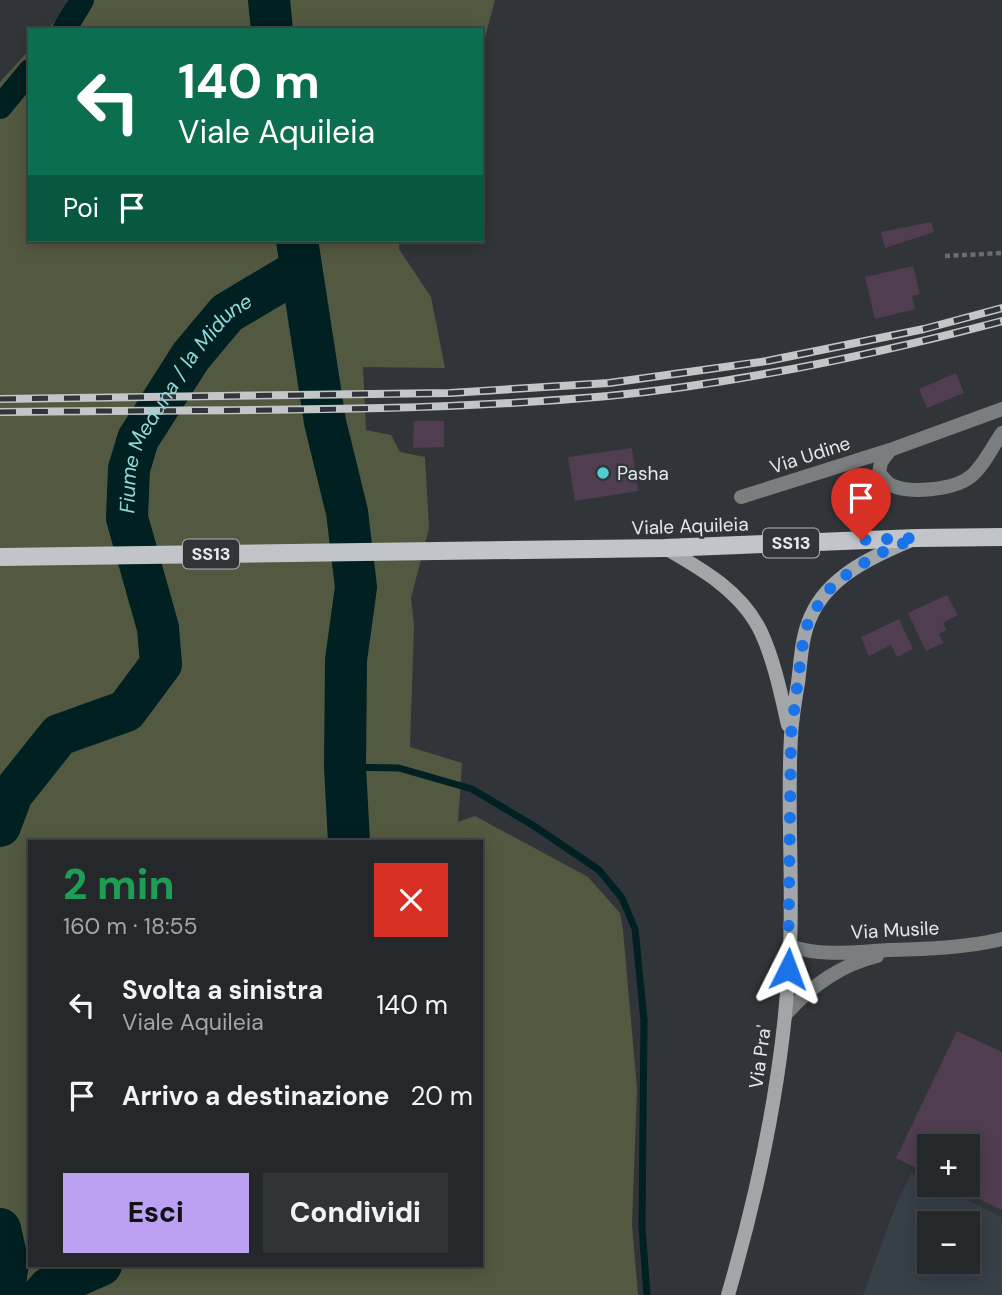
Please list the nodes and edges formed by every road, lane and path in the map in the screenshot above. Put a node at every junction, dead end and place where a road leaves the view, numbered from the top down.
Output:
1 (1002, 253) edge
2 (945, 256) dead end
3 (1002, 409) edge
4 (1002, 433) edge
5 (890, 450) junction
6 (741, 497) dead end
7 (1002, 527) edge
8 (1002, 537) edge
9 (916, 538) junction
10 (1002, 546) edge
11 (665, 548) junction
12 (0, 557) edge
13 (791, 734) junction
14 (1002, 939) edge
15 (790, 946) junction
16 (906, 950) junction
17 (786, 1014) junction
18 (728, 1295) edge

1 - 2 path
3 - 5 street, Via Udine
4 - 5 street
5 - 6 street, Via Udine
7 - 9 main road
8 - 9 main road, Viale Aquileia / SS13
9 - 10 main road
9 - 11 main road, Viale Aquileia / SS13
9 - 13 street, Via Pra'
11 - 12 main road, Viale Aquileia / SS13
11 - 13 street, Via Pra'
13 - 15 street, Via Pra'
14 - 16 street, Via Musile
15 - 16 street, Via Musile
15 - 17 street, Via Pra'
16 - 17 street
17 - 18 street, Via Pra'

